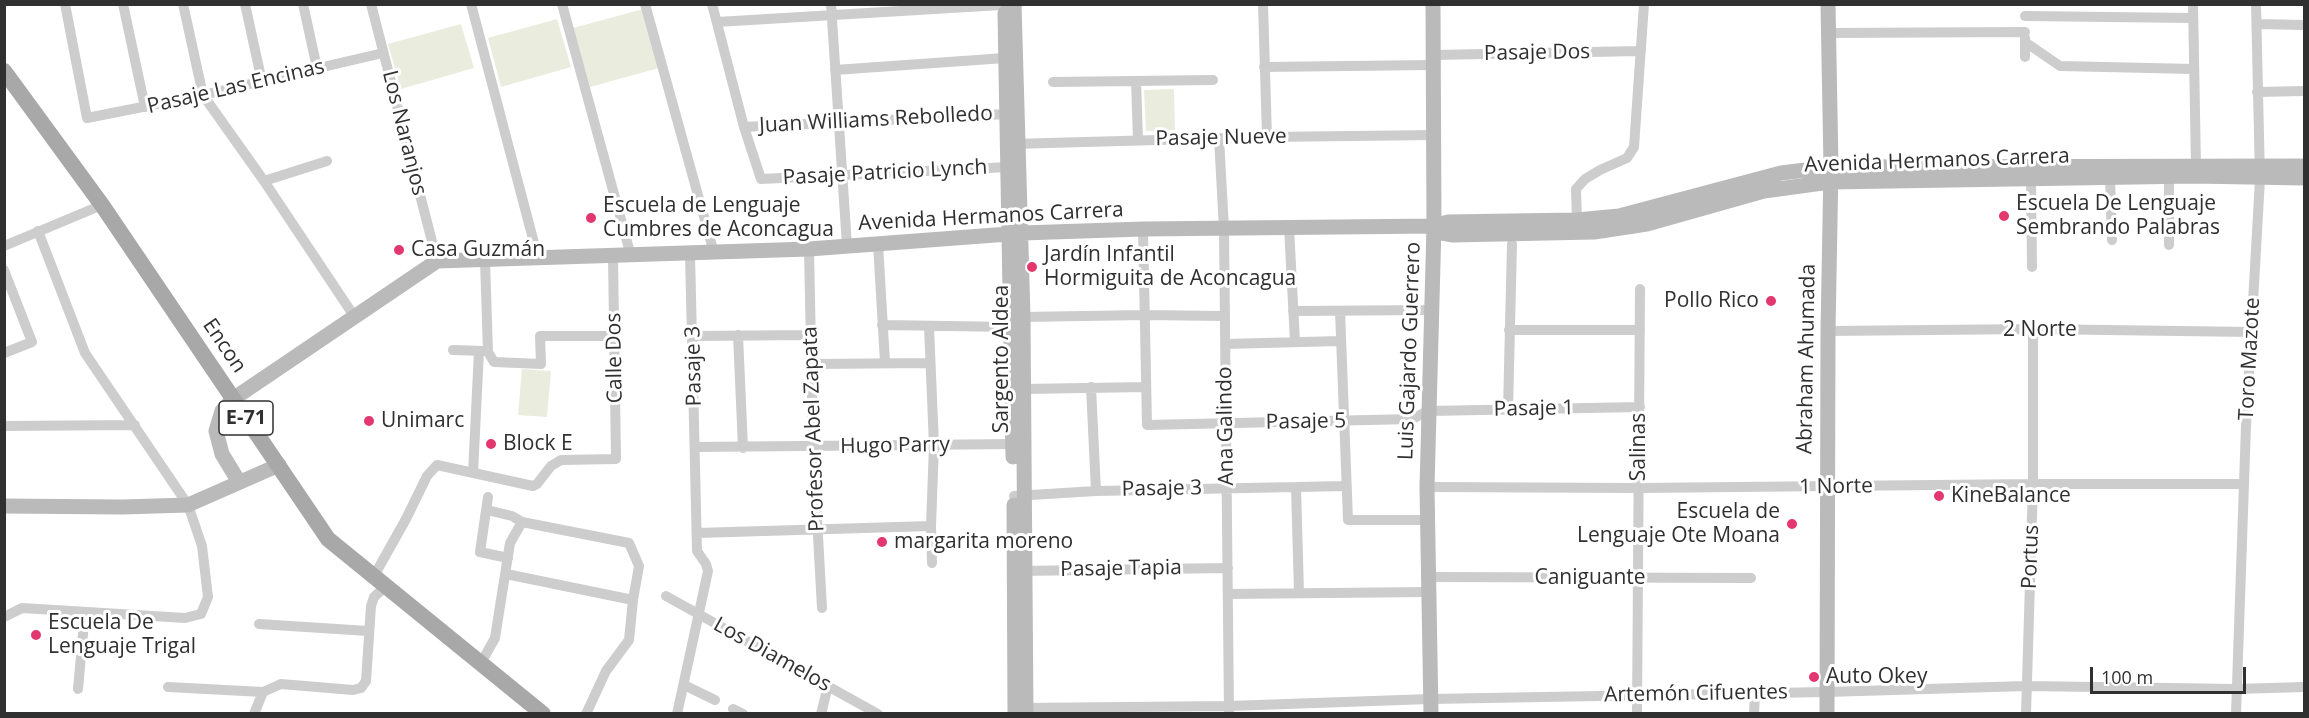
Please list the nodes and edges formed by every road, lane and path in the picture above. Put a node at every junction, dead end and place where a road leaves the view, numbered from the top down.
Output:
1 (65, 4) edge
2 (123, 4) edge
3 (183, 4) edge
4 (245, 4) edge
5 (303, 4) edge
6 (371, 4) edge
7 (471, 4) edge
8 (562, 4) edge
9 (645, 4) edge
10 (712, 4) edge
11 (1263, 4) edge
12 (1432, 4) edge
13 (1644, 4) edge
14 (1828, 4) edge
15 (2026, 4) edge
16 (2193, 4) edge
17 (2256, 4) edge
18 (1005, 5) edge
19 (1016, 5) edge
20 (831, 10) edge
21 (2025, 16) junction
22 (2193, 18) junction
23 (717, 22) junction
24 (2257, 24) junction
25 (2304, 25) edge
26 (1828, 33) junction
27 (2025, 37) junction
28 (1641, 51) junction
29 (384, 53) junction
30 (2025, 57) dead end
31 (1005, 58) junction
32 (1433, 60) junction
33 (1264, 67) junction
34 (317, 68) junction
35 (2194, 69) junction
36 (835, 70) junction
37 (4, 71) edge
38 (1213, 80) dead end
39 (1136, 81) junction
40 (262, 82) junction
41 (1053, 82) dead end
42 (2304, 91) edge
43 (2257, 92) junction
44 (203, 95) junction
45 (145, 107) junction
46 (1007, 114) junction
47 (838, 124) junction
48 (744, 127) junction
49 (1435, 135) junction
50 (1267, 137) junction
51 (1219, 138) junction
52 (1138, 140) junction
53 (1013, 144) junction
54 (327, 160) dead end
55 (2196, 166) junction
56 (2304, 166) edge
57 (1009, 167) junction
58 (2260, 172) junction
59 (1831, 175) junction
60 (843, 176) junction
61 (2110, 177) junction
62 (2169, 177) junction
63 (2304, 178) edge
64 (2031, 179) junction
65 (264, 181) junction
66 (102, 206) junction
67 (1577, 220) junction
68 (1434, 226) junction
69 (1289, 227) junction
70 (1143, 229) junction
71 (1224, 229) junction
72 (38, 231) junction
73 (1016, 233) junction
74 (2112, 240) dead end
75 (878, 244) junction
76 (1512, 244) dead end
77 (2169, 245) dead end
78 (4, 246) edge
79 (847, 246) junction
80 (809, 249) junction
81 (714, 253) junction
82 (690, 254) junction
83 (614, 256) junction
84 (631, 256) junction
85 (538, 258) junction
86 (485, 260) junction
87 (437, 261) junction
88 (2032, 267) dead end
89 (4, 270) edge
90 (1641, 289) dead end
91 (1431, 310) junction
92 (1293, 311) junction
93 (1340, 311) junction
94 (1145, 315) junction
95 (354, 316) junction
96 (1224, 316) junction
97 (1017, 322) junction
98 (882, 326) junction
99 (928, 327) junction
100 (2033, 329) junction
101 (1509, 330) junction
102 (1640, 330) junction
103 (1828, 332) junction
104 (2252, 332) junction
105 (738, 335) junction
106 (810, 335) junction
107 (615, 336) junction
108 (694, 336) junction
109 (1341, 341) junction
110 (1295, 342) junction
111 (1225, 344) junction
112 (453, 350) dead end
113 (483, 351) junction
114 (4, 353) edge
115 (885, 362) junction
116 (929, 363) junction
117 (812, 364) junction
118 (1091, 387) junction
119 (1146, 387) junction
120 (1024, 389) junction
121 (233, 399) junction
122 (1640, 407) junction
123 (1509, 409) junction
124 (1428, 411) junction
125 (1344, 422) junction
126 (1226, 423) junction
127 (135, 424) junction
128 (4, 426) edge
129 (1018, 444) junction
130 (934, 445) junction
131 (813, 446) junction
132 (695, 447) junction
133 (743, 448) junction
134 (279, 465) junction
135 (473, 473) junction
136 (239, 483) junction
137 (2033, 484) junction
138 (2244, 484) junction
139 (1346, 486) junction
140 (1296, 487) junction
141 (1427, 487) junction
142 (1227, 488) junction
143 (1639, 488) junction
144 (1827, 488) junction
145 (1096, 490) junction
146 (1019, 495) junction
147 (488, 497) dead end
148 (4, 506) edge
149 (188, 506) junction
150 (487, 510) junction
151 (1428, 520) junction
152 (522, 522) junction
153 (931, 526) junction
154 (819, 528) junction
155 (697, 533) junction
156 (508, 558) junction
157 (932, 563) dead end
158 (1228, 568) junction
159 (1020, 571) junction
160 (506, 574) junction
161 (1751, 578) dead end
162 (1638, 579) junction
163 (379, 582) junction
164 (1429, 585) junction
165 (1299, 593) junction
166 (1228, 594) junction
167 (666, 596) dead end
168 (633, 600) junction
169 (822, 608) dead end
170 (85, 612) junction
171 (697, 614) junction
172 (4, 616) edge
173 (259, 624) dead end
174 (368, 632) junction
175 (481, 663) junction
176 (684, 685) junction
177 (828, 686) junction
178 (2026, 686) junction
179 (168, 687) dead end
180 (2304, 687) edge
181 (78, 689) dead end
182 (2236, 689) junction
183 (263, 692) junction
184 (1827, 692) junction
185 (1755, 693) junction
186 (1638, 695) junction
187 (715, 700) dead end
188 (1430, 706) edge
189 (1229, 710) edge
190 (1020, 711) edge
191 (254, 714) edge
192 (543, 714) edge
193 (586, 714) edge
194 (677, 714) edge
195 (821, 714) edge
196 (878, 714) edge
197 (1637, 714) edge
198 (1754, 714) edge
199 (1827, 714) edge
200 (2026, 714) edge
201 (2236, 714) edge

1 - 45 street, Pasaje Las Encinas
2 - 45 street
3 - 44 street
4 - 40 street
5 - 34 street
6 - 29 street, Los Naranjos
7 - 85 street
8 - 84 street
9 - 81 street
10 - 23 street
11 - 33 street
12 - 32 street, Luis Gajardo Guerrero
13 - 28 street
14 - 26 street, Abraham Ahumada
15 - 21 street
16 - 22 street
17 - 24 street, Toro Mazote
18 - 19 street
18 - 20 street
18 - 31 street, Sargento Aldea
19 - 53 street, Sargento Aldea
20 - 23 street
20 - 36 street
21 - 22 street
21 - 27 street
22 - 35 street
23 - 48 street
24 - 25 street
24 - 43 street, Toro Mazote
26 - 27 street
26 - 59 street, Abraham Ahumada
27 - 30 street
27 - 35 street
28 - 32 street, Pasaje Dos
28 - 67 street
29 - 34 street, Pasaje Las Encinas
29 - 87 street, Los Naranjos
31 - 36 street
31 - 46 street, Sargento Aldea
32 - 33 street, Pasaje Dos
32 - 49 street, Luis Gajardo Guerrero
33 - 50 street
34 - 40 street, Pasaje Las Encinas
35 - 55 street
36 - 47 street
37 - 66 main road, Encon / E-71
38 - 39 street
39 - 41 street
39 - 52 street
40 - 44 street, Pasaje Las Encinas
42 - 43 street
43 - 58 street, Toro Mazote
44 - 45 street, Pasaje Las Encinas
44 - 65 street
46 - 47 street, Juan Williams Rebolledo
46 - 53 street, Sargento Aldea
47 - 48 street, Juan Williams Rebolledo
47 - 60 street
48 - 60 street, Pasaje Patricio Lynch
49 - 50 street, Pasaje Nueve
49 - 68 street, Luis Gajardo Guerrero
50 - 51 street, Pasaje Nueve
51 - 52 street, Pasaje Nueve
51 - 71 street, Ana Galindo
52 - 53 street, Pasaje Nueve
53 - 57 street, Sargento Aldea
53 - 73 street, Sargento Aldea
54 - 65 street
55 - 58 street, Avenida Hermanos Carrera
55 - 59 street, Avenida Hermanos Carrera
56 - 58 street, Avenida Hermanos Carrera
57 - 60 street, Pasaje Patricio Lynch
57 - 73 street, Sargento Aldea
58 - 62 street, Avenida Hermanos Carrera
58 - 63 street, Avenida Hermanos Carrera
58 - 104 street, Toro Mazote
59 - 64 street, Avenida Hermanos Carrera
59 - 67 street, Avenida Hermanos Carrera
59 - 68 street, Avenida Hermanos Carrera
59 - 103 street, Abraham Ahumada
60 - 79 street
61 - 62 street, Avenida Hermanos Carrera
61 - 64 street, Avenida Hermanos Carrera
61 - 74 street
62 - 77 street
64 - 88 street
65 - 95 street
66 - 72 street
66 - 121 main road, Encon / E-71
67 - 68 street, Avenida Hermanos Carrera
68 - 69 street, Avenida Hermanos Carrera
68 - 91 street, Luis Gajardo Guerrero
69 - 71 street, Avenida Hermanos Carrera
69 - 92 street
70 - 71 street, Avenida Hermanos Carrera
70 - 73 street, Avenida Hermanos Carrera
70 - 94 street
71 - 96 street, Ana Galindo
72 - 78 street
72 - 127 street
73 - 75 street, Avenida Hermanos Carrera
73 - 97 street, Sargento Aldea
75 - 79 street, Avenida Hermanos Carrera
75 - 98 street
76 - 101 street
79 - 80 street, Avenida Hermanos Carrera
80 - 81 street, Avenida Hermanos Carrera
80 - 106 street, Profesor Abel Zapata
81 - 82 street, Avenida Hermanos Carrera
82 - 84 street, Avenida Hermanos Carrera
82 - 108 street, Pasaje 3
83 - 84 street, Avenida Hermanos Carrera
83 - 85 street, Avenida Hermanos Carrera
83 - 107 street, Calle Dos
85 - 86 street, Avenida Hermanos Carrera
86 - 87 street, Avenida Hermanos Carrera
86 - 113 street
87 - 95 street
89 - 114 street
90 - 102 street, Salinas
91 - 93 street
91 - 124 street, Luis Gajardo Guerrero
92 - 93 street
92 - 110 street
93 - 109 street
94 - 96 street
94 - 97 street
94 - 119 street
95 - 121 street
96 - 111 street, Ana Galindo
97 - 99 street
97 - 120 street, Sargento Aldea
97 - 129 street, Sargento Aldea
98 - 99 street
98 - 115 street
99 - 116 street
100 - 103 street, 2 Norte
100 - 104 street, 2 Norte
100 - 137 street, Portus
101 - 102 street
101 - 123 street
102 - 122 street, Salinas
103 - 144 street, Abraham Ahumada
104 - 138 street, Toro Mazote
105 - 106 street
105 - 108 street
105 - 133 street
106 - 117 street, Profesor Abel Zapata
107 - 113 street
107 - 135 street, Calle Dos
108 - 132 street, Pasaje 3
109 - 110 street
109 - 125 street
110 - 111 street
111 - 126 street, Ana Galindo
112 - 113 street
113 - 135 street
115 - 116 street
115 - 117 street
116 - 130 street
117 - 131 street, Profesor Abel Zapata
118 - 119 street
118 - 120 street
118 - 145 street
119 - 126 street, Pasaje 5
120 - 129 street, Sargento Aldea
121 - 134 main road, Encon / E-71
121 - 136 street
122 - 123 street, Pasaje 1
122 - 143 street, Salinas
123 - 124 street, Pasaje 1
124 - 125 street, Pasaje 5
124 - 141 street, Luis Gajardo Guerrero
125 - 126 street, Pasaje 5
125 - 139 street
126 - 142 street, Ana Galindo
127 - 128 street
127 - 149 street
129 - 130 street, Hugo Parry
129 - 146 street, Sargento Aldea
130 - 131 street, Hugo Parry
130 - 153 street
131 - 133 street, Hugo Parry
131 - 154 street, Profesor Abel Zapata
132 - 133 street, Hugo Parry
132 - 155 street, Pasaje 3
134 - 136 street
134 - 163 main road, Encon / E-71
135 - 163 street
136 - 149 street
137 - 138 street, 1 Norte
137 - 144 street, 1 Norte
137 - 178 street, Portus
138 - 182 street, Toro Mazote
139 - 140 street, Pasaje 3
139 - 151 street
140 - 142 street, Pasaje 3
140 - 165 street
141 - 143 street, 1 Norte
141 - 151 street, Luis Gajardo Guerrero
142 - 145 street, Pasaje 3
142 - 158 street, Ana Galindo
143 - 144 street, 1 Norte
143 - 162 street, Salinas
144 - 184 street, Abraham Ahumada
145 - 146 street, Pasaje 3
146 - 159 street, Sargento Aldea
147 - 150 street
148 - 149 street
149 - 170 street
150 - 152 street
150 - 156 street
151 - 164 street, Luis Gajardo Guerrero
152 - 156 street
152 - 168 street
153 - 154 street
153 - 157 street
154 - 155 street
154 - 169 street, Profesor Abel Zapata
155 - 171 street, Pasaje 3
156 - 160 street
158 - 159 street, Pasaje Tapia
158 - 166 street, Ana Galindo
159 - 190 street, Sargento Aldea
160 - 168 street
160 - 175 street
161 - 162 street, Caniguante
162 - 164 street, Caniguante
162 - 186 street, Salinas
163 - 174 street
163 - 175 main road, Encon / E-71
164 - 165 street, Caniguante
164 - 188 street, Luis Gajardo Guerrero
165 - 166 street, Caniguante
166 - 189 street, Ana Galindo
167 - 171 street, Los Diamelos
168 - 193 street
170 - 172 street
170 - 181 street
171 - 176 street, Pasaje 3
171 - 177 street, Los Diamelos
173 - 174 street
174 - 183 street
175 - 192 main road, Encon / E-71
176 - 187 street
176 - 194 street, Pasaje 3
177 - 195 street
177 - 196 street, Los Diamelos
178 - 182 street, Artemón Cifuentes
178 - 184 street, Artemón Cifuentes
178 - 200 street, Portus
179 - 183 street
180 - 182 street, Artemón Cifuentes
182 - 201 street, Toro Mazote
183 - 191 street
184 - 185 street, Artemón Cifuentes
184 - 199 street, Abraham Ahumada
185 - 186 street, Artemón Cifuentes
185 - 198 street
186 - 188 street, Artemón Cifuentes
186 - 197 street, Salinas
188 - 189 street, Artemón Cifuentes
189 - 190 street, Artemón Cifuentes

